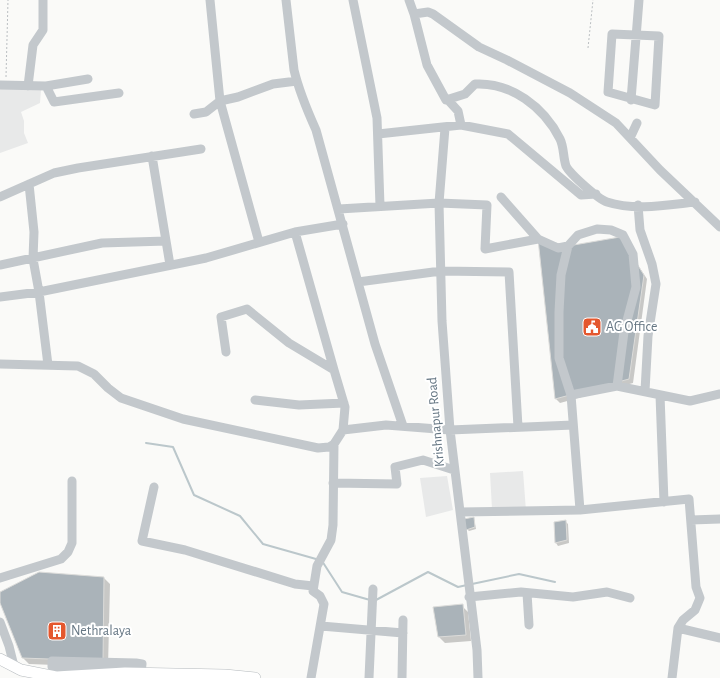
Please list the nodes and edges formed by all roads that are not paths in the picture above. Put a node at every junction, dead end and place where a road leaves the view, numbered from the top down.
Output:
1 (43, 0) edge
2 (210, 0) edge
3 (286, 0) edge
4 (353, 0) edge
5 (409, 0) edge
6 (639, 0) edge
7 (414, 14) junction
8 (636, 35) junction
9 (88, 79) dead end
10 (297, 81) junction
11 (3, 85) edge
12 (28, 86) junction
13 (46, 86) junction
14 (119, 92) dead end
15 (448, 100) junction
16 (631, 100) junction
17 (220, 101) junction
18 (194, 114) dead end
19 (637, 123) dead end
20 (461, 125) junction
21 (445, 128) junction
22 (378, 134) junction
23 (630, 138) junction
24 (201, 149) dead end
25 (152, 156) junction
26 (29, 184) junction
27 (596, 194) junction
28 (0, 197) edge
29 (501, 197) dead end
30 (695, 202) junction
31 (440, 203) junction
32 (380, 206) junction
33 (638, 206) junction
34 (339, 209) junction
35 (343, 224) junction
36 (720, 227) edge
37 (295, 232) junction
38 (538, 239) junction
39 (166, 241) junction
40 (259, 242) junction
41 (568, 246) junction
42 (33, 259) junction
43 (0, 265) edge
44 (170, 265) junction
45 (441, 271) junction
46 (358, 282) junction
47 (39, 292) junction
48 (0, 297) edge
49 (226, 352) dead end
50 (0, 364) edge
51 (48, 366) junction
52 (334, 370) junction
53 (617, 386) junction
54 (645, 391) junction
55 (720, 394) edge
56 (571, 395) junction
57 (660, 395) junction
58 (255, 400) dead end
59 (344, 403) junction
60 (573, 425) junction
61 (403, 426) junction
62 (518, 427) junction
63 (343, 430) junction
64 (450, 430) junction
65 (334, 444) junction
66 (454, 470) junction
67 (72, 481) dead end
68 (333, 483) junction
69 (154, 487) dead end
70 (664, 502) junction
71 (580, 510) junction
72 (460, 512) junction
73 (720, 519) edge
74 (691, 520) junction
75 (0, 578) edge
76 (313, 586) junction
77 (373, 589) dead end
78 (527, 593) junction
79 (469, 597) junction
80 (630, 598) dead end
81 (403, 620) dead end
82 (0, 622) edge
83 (529, 625) dead end
84 (321, 626) junction
85 (678, 628) junction
86 (371, 630) junction
87 (402, 633) junction
88 (720, 638) edge
89 (0, 659) edge
90 (0, 667) edge
91 (18, 670) junction
92 (132, 674) edge
93 (56, 677) edge
94 (33, 678) edge
95 (255, 678) edge
96 (311, 678) edge
97 (369, 678) edge
98 (402, 678) edge
99 (478, 678) edge
100 (672, 678) edge

1 - 12 street
2 - 17 street
3 - 10 street
4 - 22 street
5 - 7 street
6 - 8 street
7 - 15 street
7 - 23 street
8 - 16 street
8 - 16 street
8 - 16 street
9 - 13 street
10 - 17 street
10 - 34 street
11 - 12 street
12 - 13 street
13 - 14 street
15 - 20 street
15 - 27 street
17 - 18 street
17 - 40 street
19 - 23 street
20 - 21 street
20 - 27 street
21 - 22 street
21 - 31 street, Krishnapur Road
22 - 32 street
23 - 30 street
24 - 25 street
25 - 26 street
25 - 39 street
26 - 28 street
26 - 42 street
27 - 33 street
29 - 38 street
30 - 33 street
30 - 36 street
31 - 32 street
31 - 38 street
31 - 45 street, Krishnapur Road
32 - 34 street
33 - 54 street
34 - 35 street
35 - 37 street
35 - 46 street
37 - 40 street
37 - 52 street
38 - 41 street
39 - 42 street
39 - 44 street
40 - 44 street
41 - 53 street
41 - 56 street
42 - 43 street
42 - 47 street
44 - 47 street
45 - 46 street
45 - 62 street
45 - 64 street, Krishnapur Road
46 - 61 street
47 - 48 street
47 - 51 street
49 - 52 street
50 - 51 street
51 - 65 street
52 - 59 street
53 - 54 street
53 - 56 street
54 - 57 street
55 - 57 street
56 - 60 street
57 - 70 street
58 - 59 street
59 - 63 street
60 - 62 street
60 - 71 street
61 - 63 street
61 - 64 street
62 - 64 street
63 - 65 street
64 - 66 street, Krishnapur Road
65 - 68 street
66 - 68 street
66 - 72 street, Krishnapur Road
67 - 75 street
68 - 76 street
69 - 76 street
70 - 71 street
70 - 74 street
71 - 72 street
72 - 79 street, Krishnapur Road
73 - 74 street
74 - 85 street
76 - 84 street
77 - 86 street
78 - 79 street
78 - 80 street
78 - 83 street
79 - 99 street, Krishnapur Road
81 - 87 street
82 - 91 street
84 - 86 street
84 - 96 street
85 - 88 street
85 - 100 street
86 - 87 street
86 - 97 street
87 - 98 street
89 - 91 main road
90 - 91 main road
91 - 93 main road
91 - 94 main road
92 - 92 street
92 - 93 main road
92 - 95 main road

